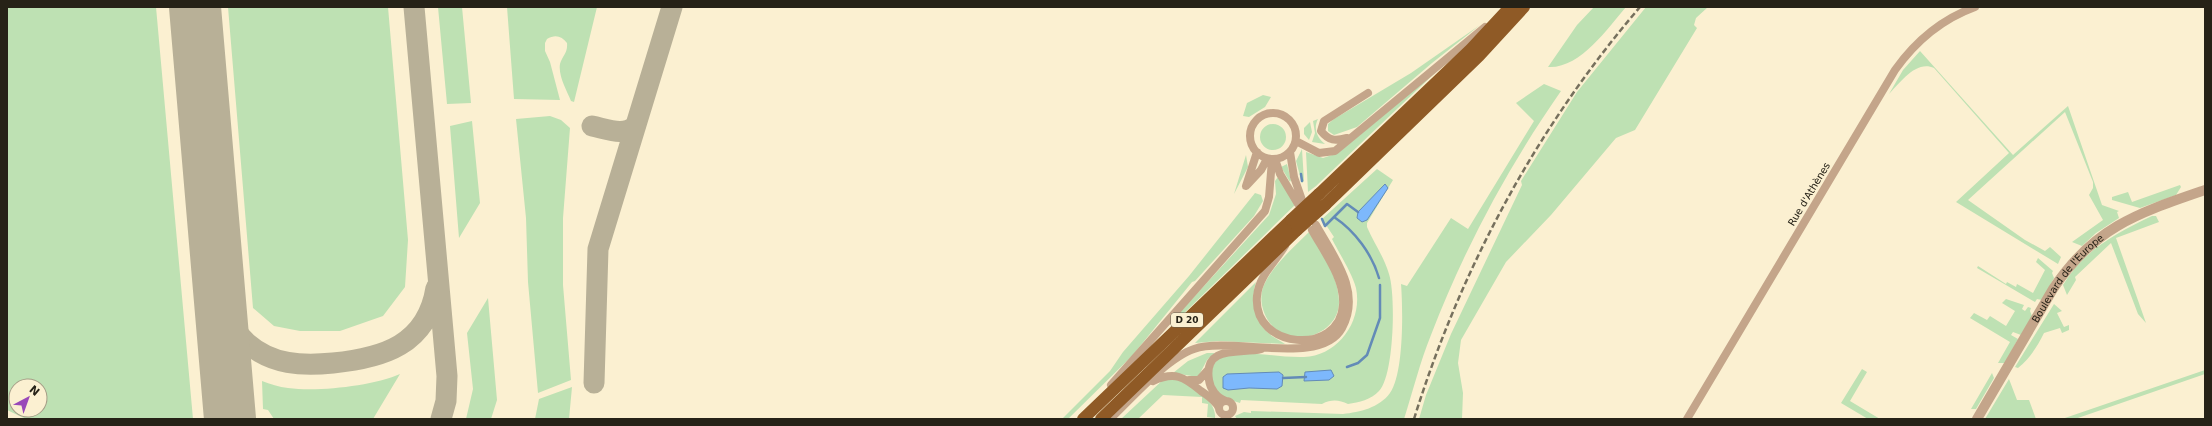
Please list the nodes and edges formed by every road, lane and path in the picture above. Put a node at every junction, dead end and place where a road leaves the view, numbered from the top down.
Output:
1 (1509, 7) edge
2 (1524, 7) edge
3 (1975, 7) edge
4 (1368, 93) dead end
5 (1350, 138) junction
6 (1296, 141) junction
7 (1256, 152) junction
8 (1290, 152) junction
9 (1271, 159) junction
10 (2205, 190) edge
11 (1293, 229) junction
12 (1268, 347) junction
13 (1208, 370) junction
14 (1189, 380) junction
15 (1144, 386) junction
16 (1226, 401) junction
17 (1219, 408) junction
18 (1229, 417) edge
19 (1079, 419) edge
20 (1083, 419) edge
21 (1101, 419) edge
22 (1110, 419) edge
23 (1687, 419) edge
24 (1977, 419) edge

1 - 5 street
1 - 11 highway, D 20, bridge
2 - 11 highway, D 20, bridge
3 - 23 street, Rue d'Athènes
4 - 5 street
5 - 6 street
6 - 7 street
6 - 8 street
7 - 9 street
7 - 9 street
8 - 9 street
8 - 9 street
9 - 19 street
10 - 24 street, Boulevard de l'Europe
11 - 12 street
11 - 20 highway, D 20
11 - 21 highway, D 20
12 - 13 street
12 - 15 street
13 - 14 street
13 - 16 street
14 - 15 street
14 - 17 street
15 - 22 street
16 - 17 street
16 - 18 street
17 - 18 street

